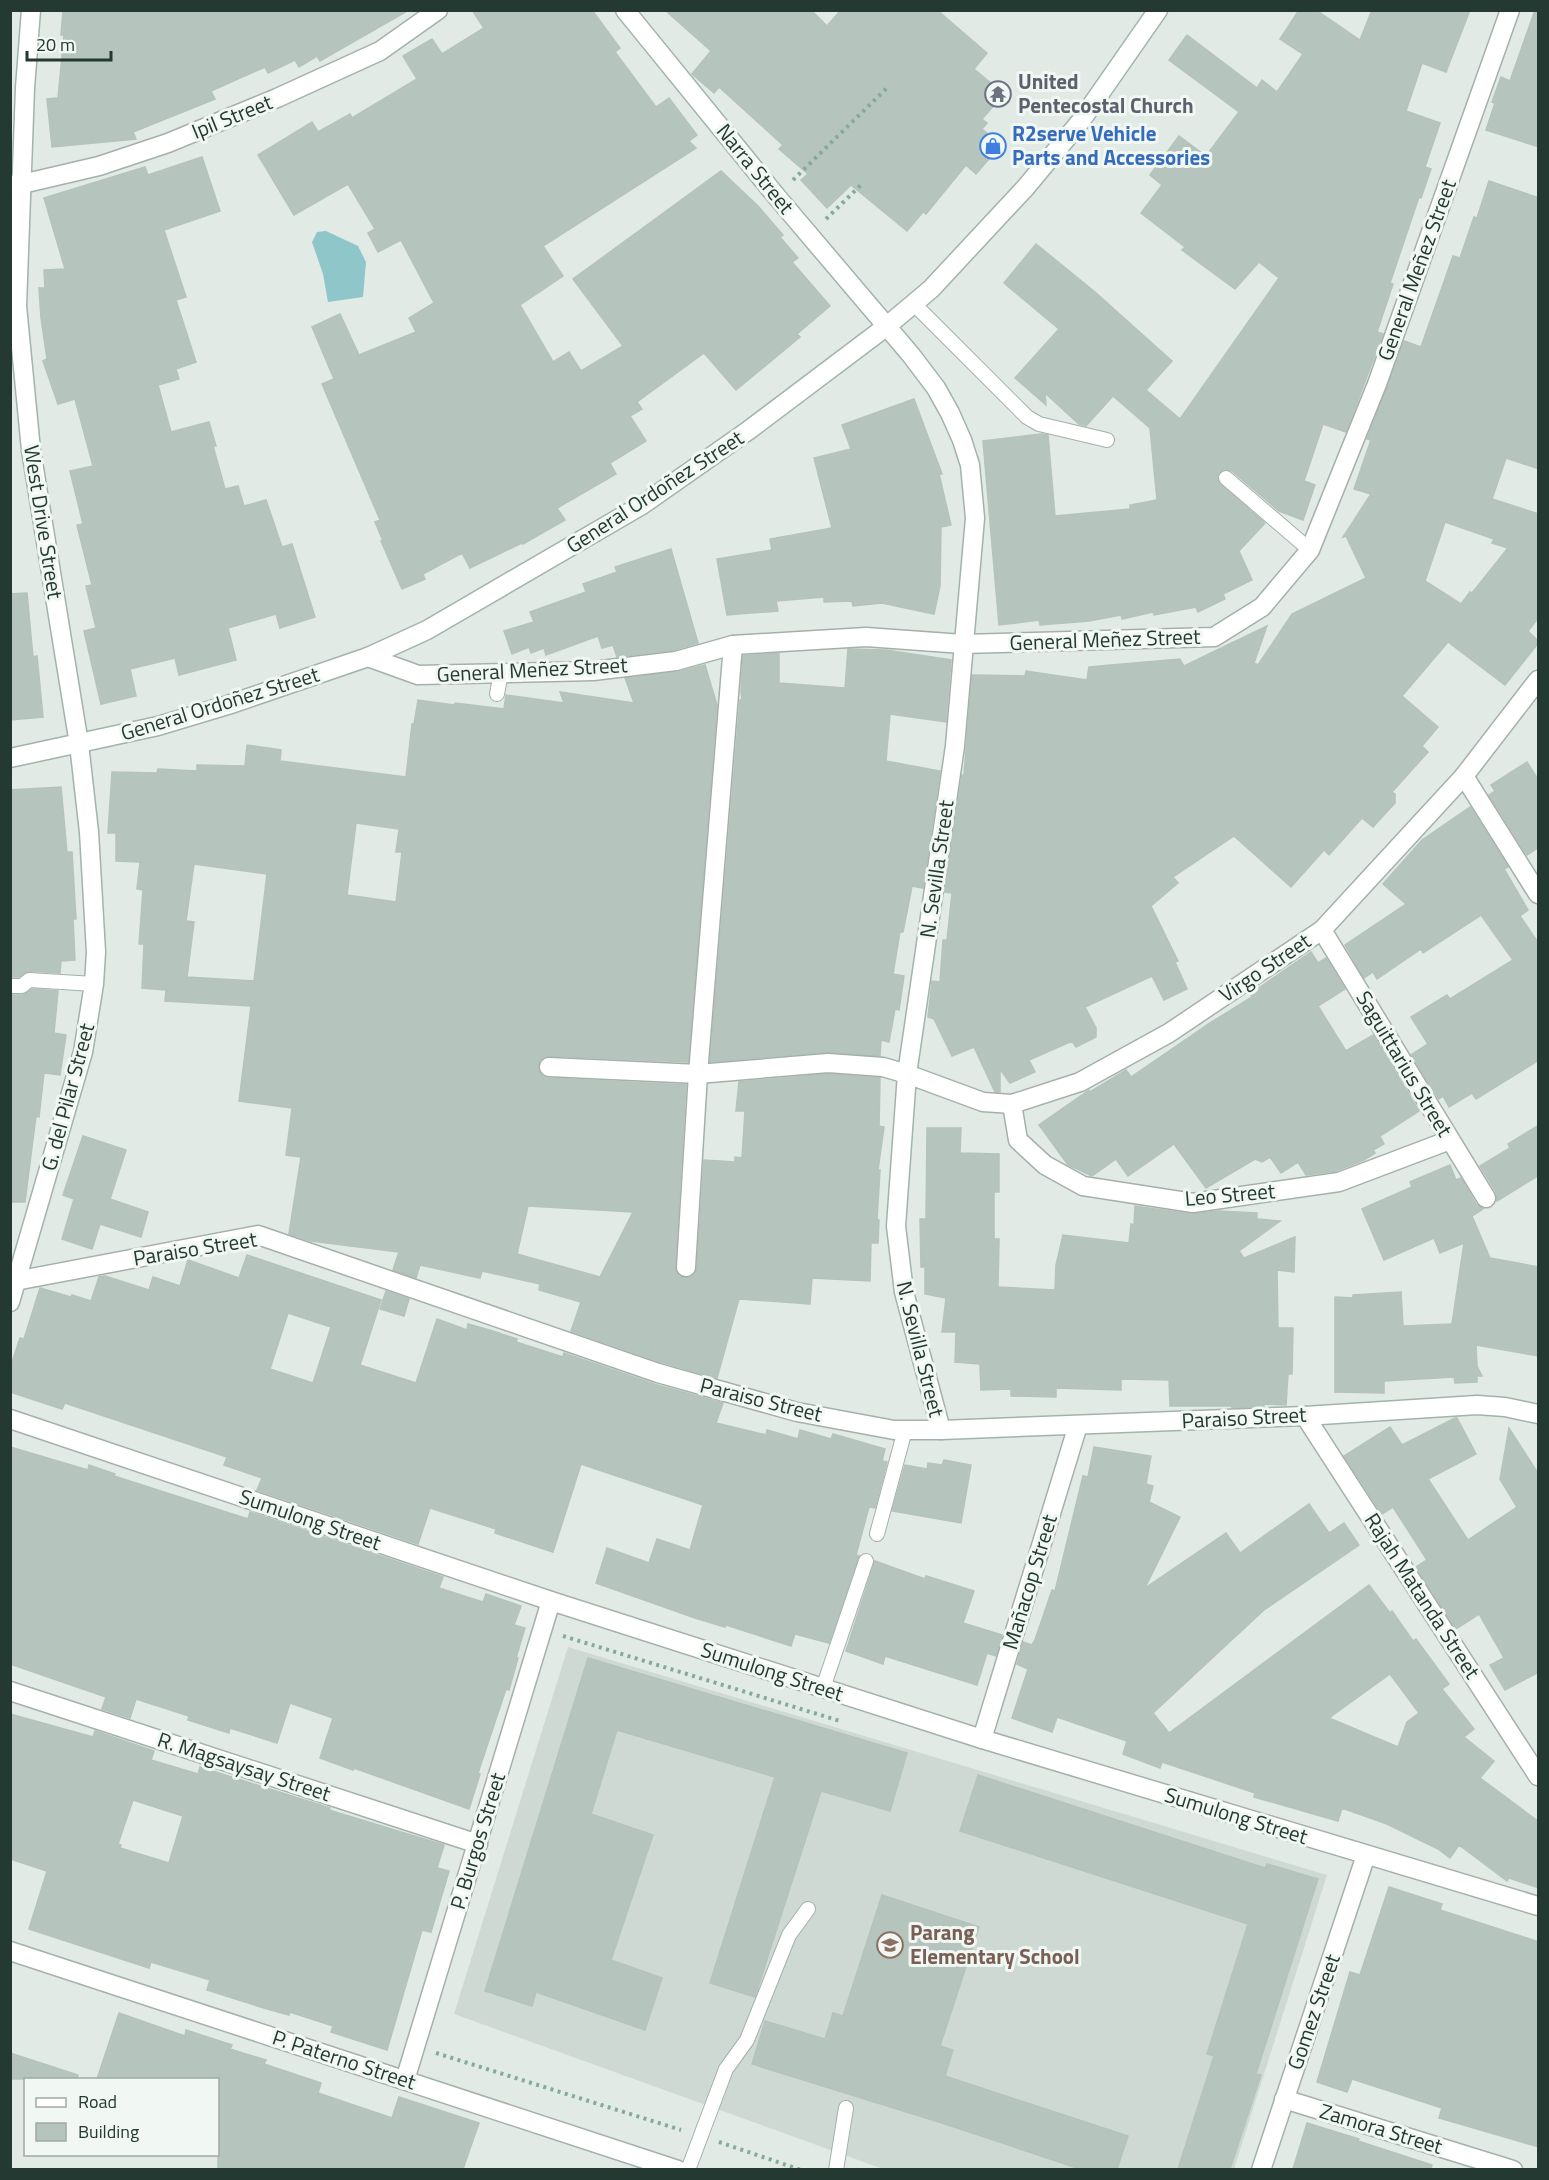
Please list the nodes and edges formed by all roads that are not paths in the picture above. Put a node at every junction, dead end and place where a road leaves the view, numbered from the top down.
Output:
1 (31, 10) edge
2 (438, 10) edge
3 (625, 10) edge
4 (1158, 10) edge
5 (1510, 10) edge
6 (18, 88) edge
7 (16, 184) edge
8 (914, 304) junction
9 (887, 326) junction
10 (1107, 440) dead end
11 (1226, 478) dead end
12 (1310, 550) junction
13 (963, 644) junction
14 (733, 645) junction
15 (368, 657) junction
16 (501, 673) junction
17 (1539, 680) edge
18 (497, 693) dead end
19 (79, 744) junction
20 (10, 758) edge
21 (1464, 776) junction
22 (1539, 894) edge
23 (1322, 930) junction
24 (94, 984) junction
25 (10, 986) edge
26 (549, 1067) dead end
27 (698, 1074) junction
28 (907, 1074) junction
29 (1012, 1104) junction
30 (1450, 1140) junction
31 (1486, 1198) dead end
32 (686, 1267) dead end
33 (14, 1282) edge
34 (10, 1302) edge
35 (1539, 1414) edge
36 (1305, 1416) junction
37 (10, 1419) edge
38 (1078, 1425) junction
39 (905, 1430) junction
40 (941, 1430) junction
41 (877, 1534) dead end
42 (866, 1561) dead end
43 (551, 1601) junction
44 (823, 1688) junction
45 (10, 1691) edge
46 (982, 1739) junction
47 (1539, 1776) edge
48 (477, 1844) junction
49 (1366, 1855) junction
50 (1539, 1906) edge
51 (808, 1909) dead end
52 (10, 1951) edge
53 (405, 2080) junction
54 (1284, 2099) junction
55 (846, 2108) dead end
56 (678, 2169) edge
57 (688, 2169) edge
58 (836, 2169) edge
59 (1261, 2169) edge
60 (1513, 2169) edge

1 - 6 street, West Drive Street
2 - 7 street, Ipil Street
3 - 9 street, Narra Street
4 - 8 street, General Ordoñez Street
5 - 12 street, General Meñez Street
6 - 7 street, West Drive Street
7 - 19 street, West Drive Street
8 - 9 street, General Ordoñez Street
8 - 10 lane
9 - 13 street, N. Sevilla Street
9 - 15 street, General Ordoñez Street
11 - 12 lane
12 - 13 street, General Meñez Street
13 - 14 street, General Meñez Street
13 - 28 street, N. Sevilla Street
14 - 16 street, General Meñez Street
14 - 27 street
15 - 16 street, General Meñez Street
15 - 19 street, General Ordoñez Street
16 - 18 lane
17 - 21 street, Virgo Street
19 - 20 street, General Ordoñez Street
19 - 24 street, G. del Pilar Street
21 - 22 street
21 - 23 street, Virgo Street
23 - 29 street, Virgo Street
23 - 30 street, Saguittarius Street
24 - 25 lane
24 - 33 street, G. del Pilar Street
26 - 27 street, Virgo Street
27 - 28 street, Virgo Street
27 - 32 street
28 - 29 street, Virgo Street
28 - 40 street, N. Sevilla Street
29 - 30 street, Leo Street
30 - 31 street, Saguittarius Street
33 - 34 street, G. del Pilar Street
33 - 39 street, Paraiso Street
35 - 36 street, Paraiso Street
36 - 38 street, Paraiso Street
36 - 47 street, Rajah Matanda Street
37 - 43 street, Sumulong Street
38 - 40 street, Paraiso Street
38 - 46 street, Mañacop Street
39 - 40 street, Paraiso Street
39 - 41 lane
42 - 44 lane
43 - 44 street, Sumulong Street
43 - 48 street, P. Burgos Street
44 - 46 street, Sumulong Street
45 - 48 street, R. Magsaysay Street
46 - 49 street, Sumulong Street
48 - 53 street, P. Burgos Street
49 - 50 street, Sumulong Street
49 - 54 street, Gomez Street
51 - 57 lane
52 - 53 street, P. Paterno Street
53 - 56 street, P. Paterno Street
54 - 59 street, Gomez Street
54 - 60 street, Zamora Street
55 - 58 lane

